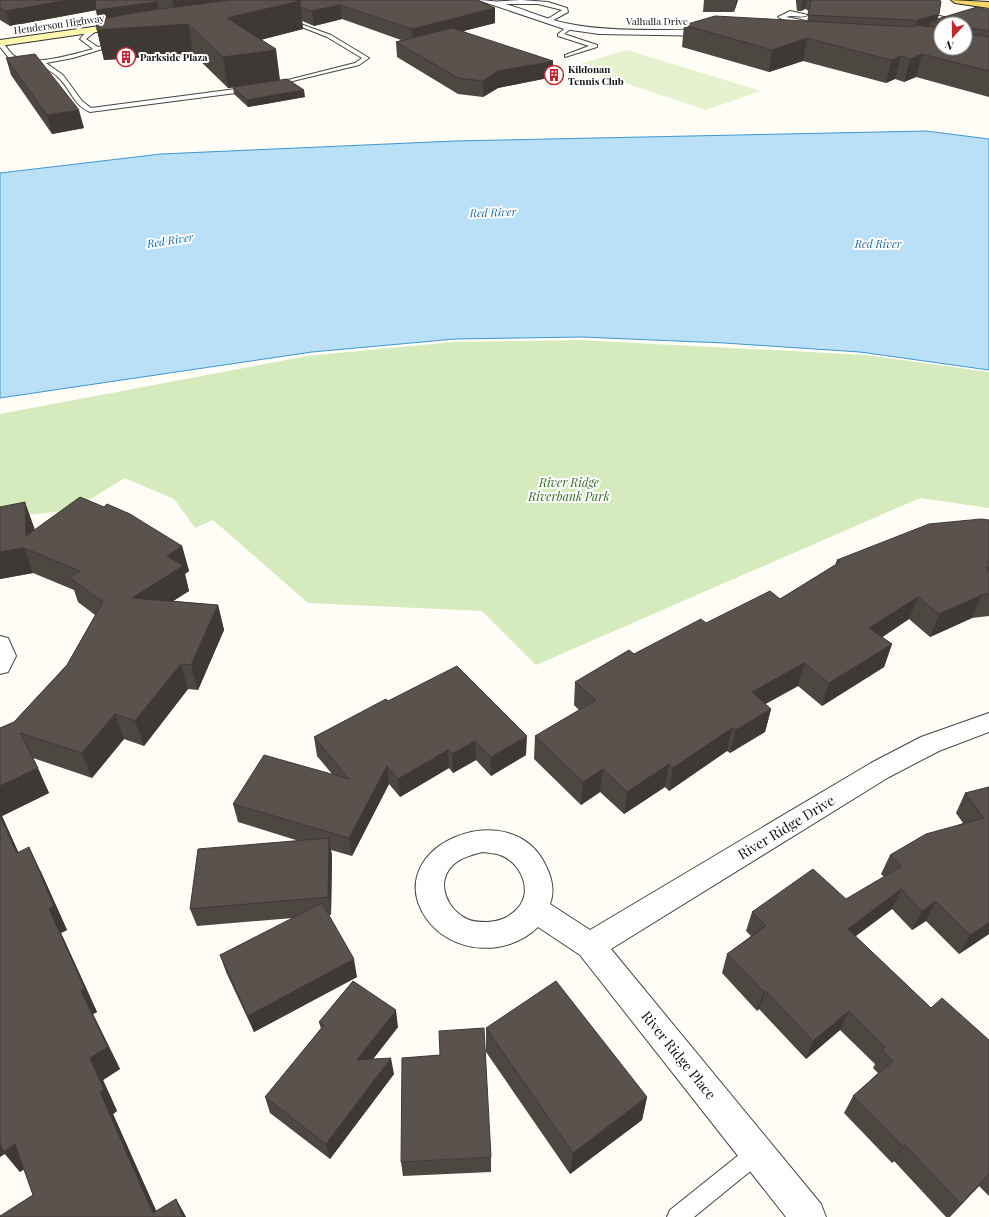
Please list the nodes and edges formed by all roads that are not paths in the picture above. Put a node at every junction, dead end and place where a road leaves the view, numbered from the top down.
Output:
1 (954, 0) edge
2 (486, 1) edge
3 (989, 5) edge
4 (914, 12) edge
5 (280, 17) edge
6 (933, 17) edge
7 (548, 21) junction
8 (570, 27) junction
9 (94, 30) junction
10 (727, 34) edge
11 (0, 36) edge
12 (123, 42) edge
13 (0, 43) edge
14 (96, 48) junction
15 (567, 56) dead end
16 (40, 62) junction
17 (266, 86) edge
18 (259, 87) edge
19 (0, 644) edge
20 (0, 666) edge
21 (989, 722) edge
22 (534, 910) dead end
23 (590, 946) junction
24 (758, 1152) junction
25 (677, 1217) edge
26 (808, 1217) edge

1 - 3 main road
2 - 7 street, Valhalla Drive
2 - 7 lane
4 - 6 lane
5 - 17 lane
7 - 8 street, Valhalla Drive
8 - 10 street, Valhalla Drive
8 - 15 lane
9 - 11 main road, Henderson Highway
9 - 13 main road, Henderson Highway
9 - 14 lane
12 - 14 lane
13 - 16 lane
14 - 16 lane
16 - 18 lane
19 - 20 street
21 - 23 street, River Ridge Drive
22 - 23 street, River Ridge Place
23 - 24 street, River Ridge Place
24 - 25 lane
24 - 26 street, River Ridge Place

